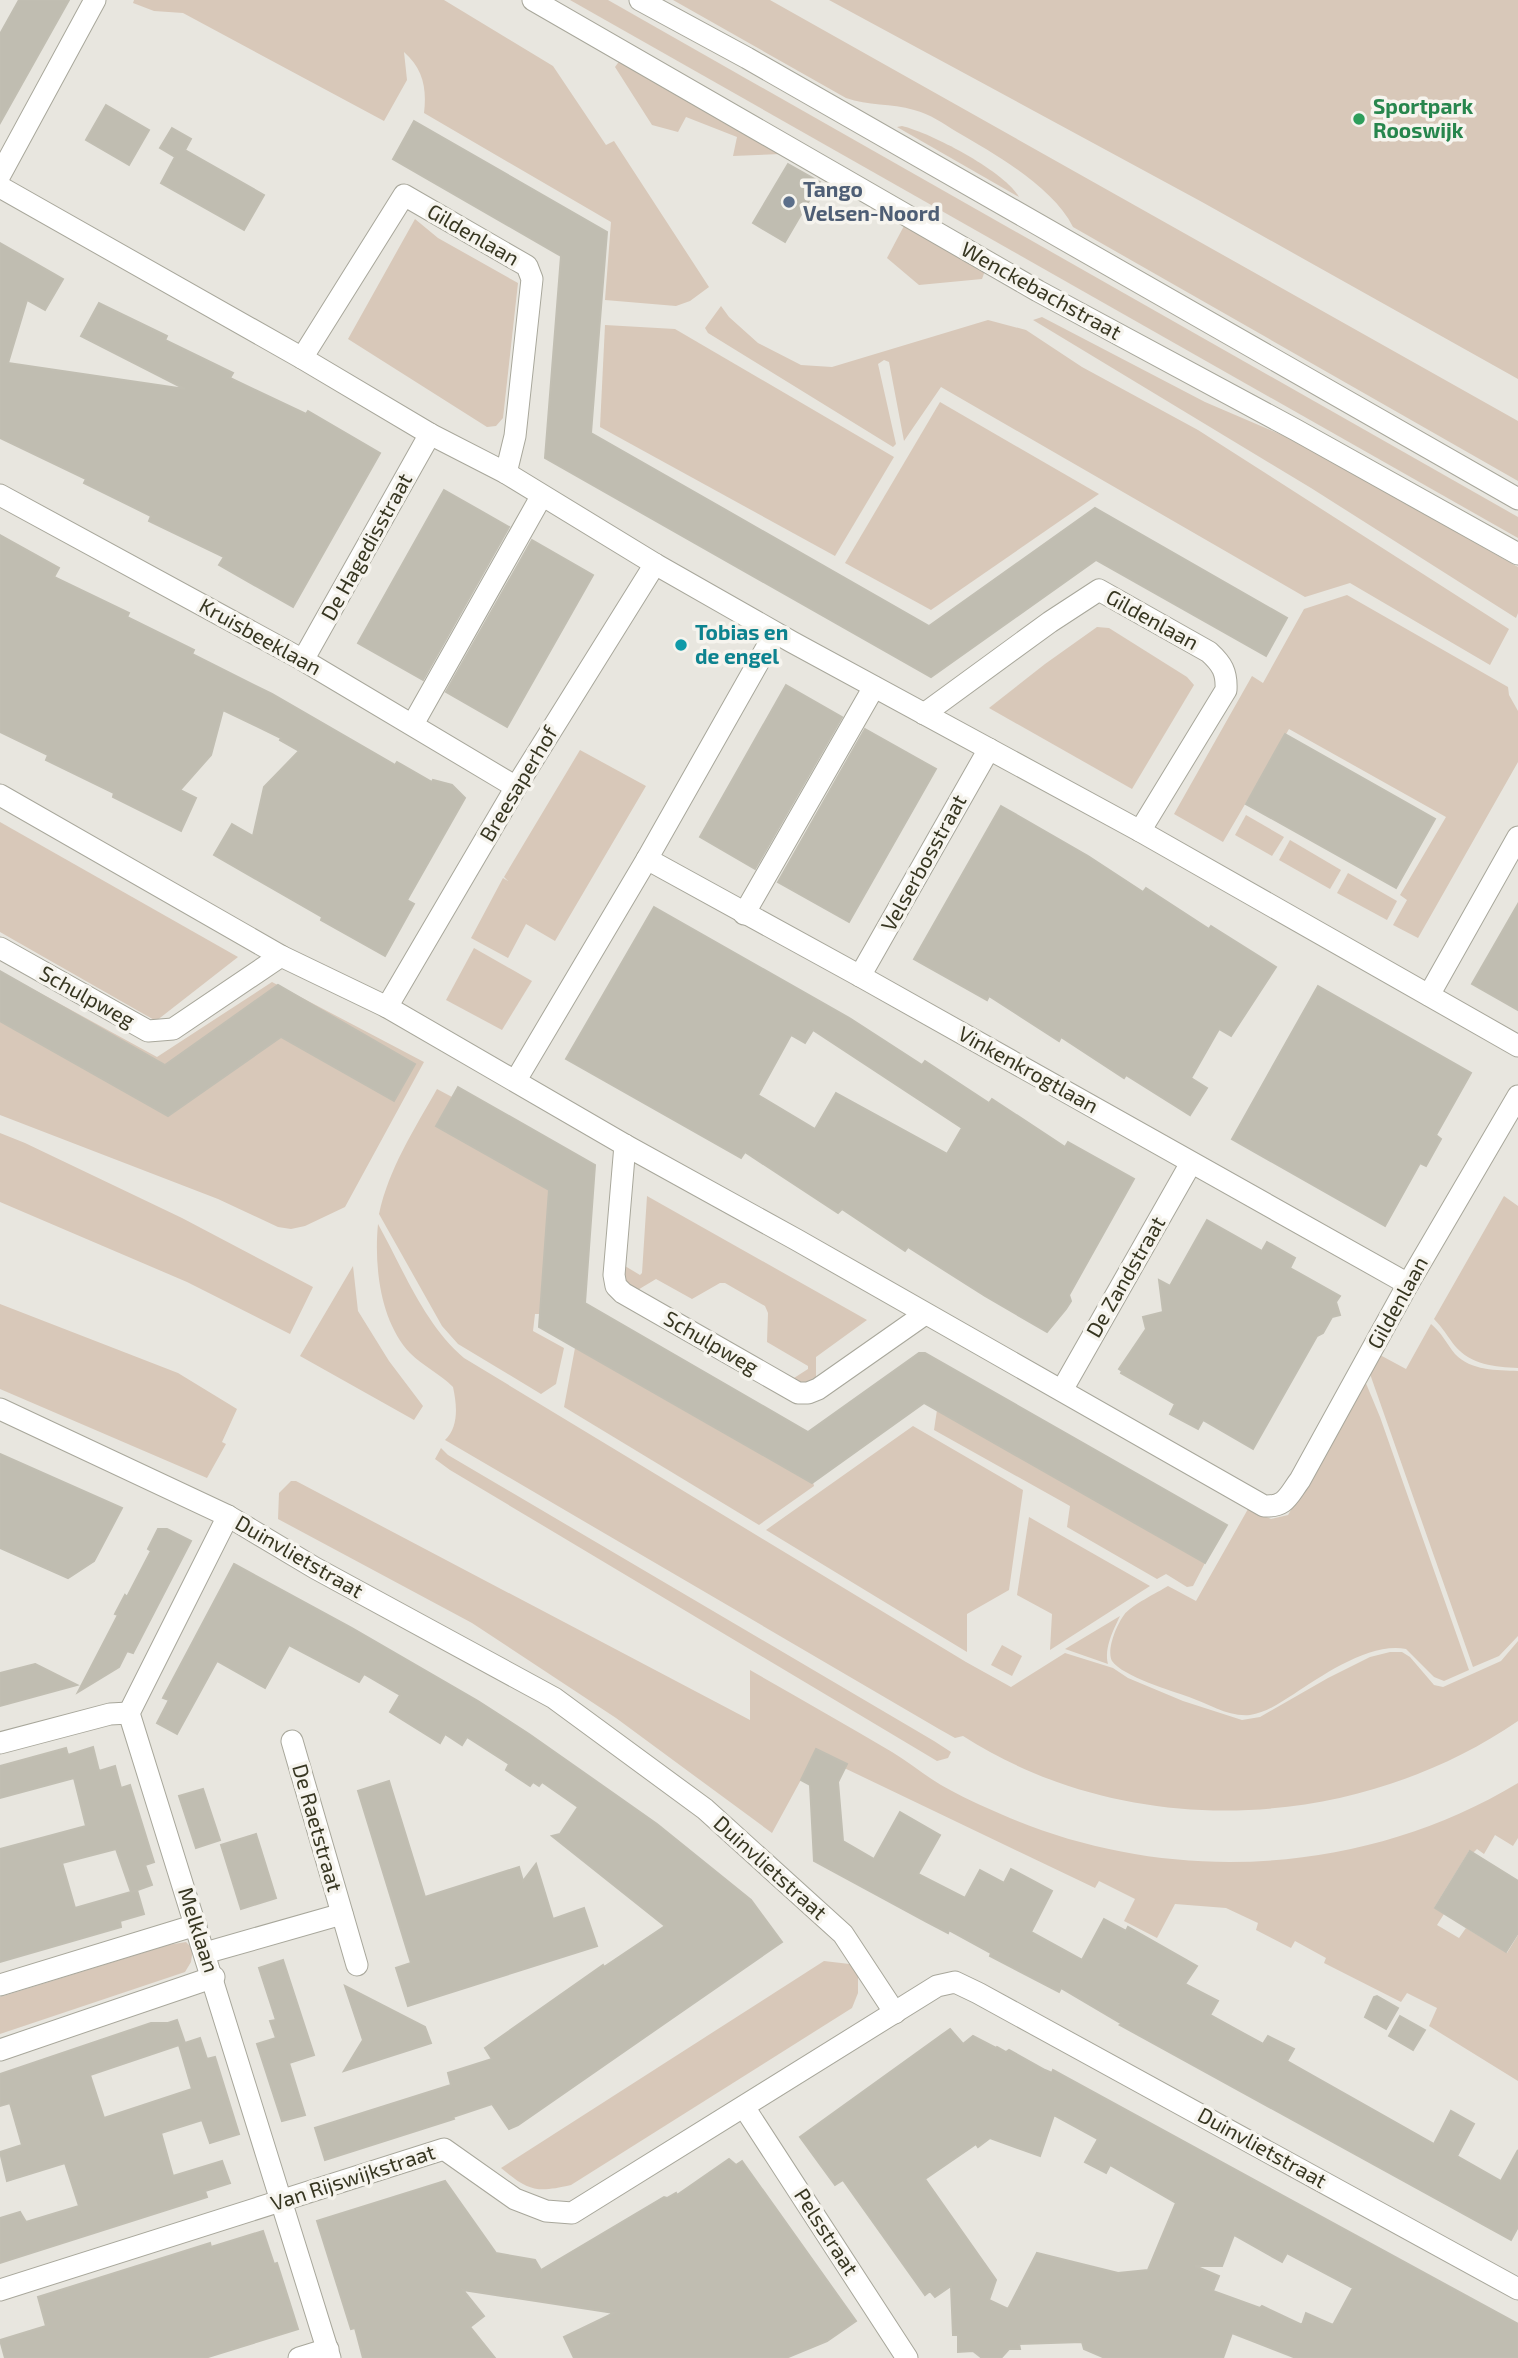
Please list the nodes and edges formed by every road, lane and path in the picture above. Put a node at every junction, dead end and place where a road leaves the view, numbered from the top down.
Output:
1 (95, 0) edge
2 (533, 0) edge
3 (640, 0) edge
4 (0, 176) edge
5 (0, 187) edge
6 (302, 358) junction
7 (430, 433) junction
8 (506, 473) junction
9 (0, 495) edge
10 (541, 497) junction
11 (1518, 499) edge
12 (1518, 554) edge
13 (655, 564) junction
14 (775, 632) junction
15 (303, 660) junction
16 (874, 687) junction
17 (924, 714) junction
18 (413, 724) junction
19 (989, 749) junction
20 (516, 787) junction
21 (0, 794) edge
22 (1140, 831) junction
23 (1518, 837) edge
24 (647, 859) junction
25 (744, 914) junction
26 (0, 948) edge
27 (281, 956) junction
28 (860, 976) junction
29 (1429, 995) junction
30 (387, 1007) junction
31 (1518, 1046) edge
32 (516, 1080) junction
33 (1518, 1096) edge
34 (625, 1145) junction
35 (1191, 1163) junction
36 (1408, 1284) junction
37 (925, 1314) junction
38 (1062, 1390) junction
39 (0, 1409) edge
40 (228, 1516) junction
41 (129, 1713) junction
42 (292, 1741) dead end
43 (0, 1743) edge
44 (342, 1914) junction
45 (196, 1925) junction
46 (205, 1953) junction
47 (357, 1965) dead end
48 (214, 1978) junction
49 (0, 1985) edge
50 (895, 2013) junction
51 (0, 2050) edge
52 (744, 2106) junction
53 (281, 2201) junction
54 (1518, 2288) edge
55 (0, 2290) edge
56 (329, 2354) edge
57 (299, 2358) edge
58 (907, 2358) edge

1 - 4 street
2 - 12 street, Wenckebachstraat
3 - 11 street
5 - 6 street
6 - 7 street
6 - 8 street, Gildenlaan
7 - 8 street
7 - 15 street, De Hagedisstraat
8 - 10 street
9 - 15 street, Kruisbeeklaan
10 - 13 street
10 - 18 street
13 - 14 street
13 - 20 street, Breesaperhof
14 - 16 street
14 - 24 street
15 - 18 street, Kruisbeeklaan
16 - 17 street
16 - 25 street
17 - 19 street
17 - 22 street, Gildenlaan
18 - 20 street, Kruisbeeklaan
19 - 22 street
19 - 28 street, Velserbosstraat
20 - 30 street, Breesaperhof
21 - 27 street
22 - 29 street
23 - 29 street
24 - 25 street, Vinkenkrogtlaan
24 - 32 street
25 - 28 street, Vinkenkrogtlaan
26 - 27 street, Schulpweg
27 - 30 street
28 - 35 street, Vinkenkrogtlaan
29 - 31 street
30 - 32 street
32 - 34 street
33 - 36 street, Gildenlaan
34 - 37 street
34 - 37 street, Schulpweg
35 - 36 street, Vinkenkrogtlaan
35 - 38 street, De Zandstraat
36 - 38 street, Gildenlaan
37 - 38 street
39 - 40 street, Duinvlietstraat
40 - 41 street
40 - 50 street, Duinvlietstraat
41 - 43 street
41 - 45 street, Melklaan
42 - 44 street, De Raetstraat
44 - 46 street, De Raetstraat
44 - 47 street, De Raetstraat
45 - 46 street, Melklaan
45 - 49 street
46 - 48 street, Melklaan
48 - 51 street
48 - 53 street, Melklaan
50 - 52 street, Van Rijswijkstraat
50 - 54 street, Duinvlietstraat
52 - 53 street, Van Rijswijkstraat
52 - 58 street, Pelsstraat
53 - 55 street, Van Rijswijkstraat
53 - 56 street, Melklaan
56 - 57 street

